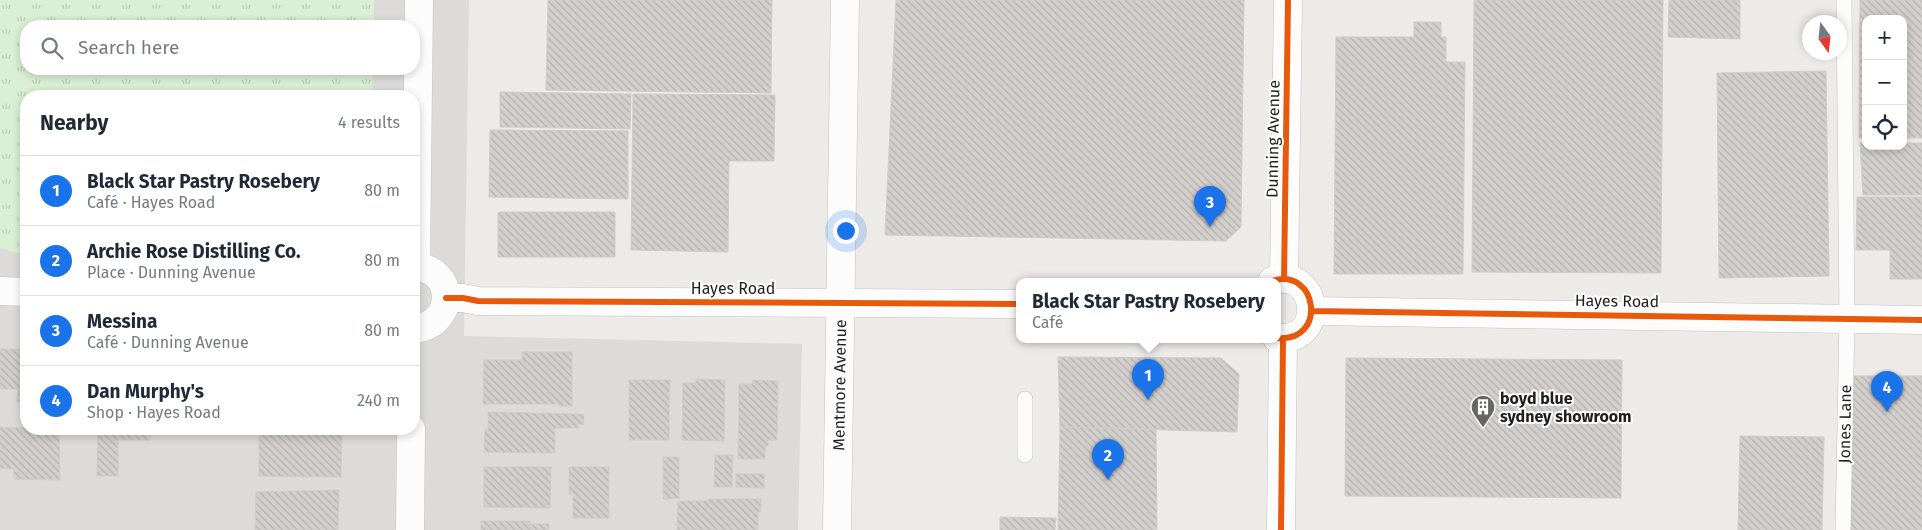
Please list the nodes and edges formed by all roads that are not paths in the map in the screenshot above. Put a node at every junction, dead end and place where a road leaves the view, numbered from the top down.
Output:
1 (420, 0) edge
2 (845, 0) edge
3 (1288, 0) edge
4 (1844, 0) edge
5 (420, 20) edge
6 (419, 75) edge
7 (418, 90) edge
8 (420, 267) edge
9 (1278, 278) edge
10 (1281, 280) edge
11 (0, 291) edge
12 (20, 292) edge
13 (446, 298) junction
14 (840, 302) junction
15 (1016, 304) edge
16 (1312, 311) junction
17 (1847, 319) junction
18 (1922, 320) edge
19 (420, 328) edge
20 (1281, 338) edge
21 (1280, 343) edge
22 (1025, 399) dead end
23 (411, 435) edge
24 (1025, 455) dead end
25 (410, 530) edge
26 (837, 530) edge
27 (1281, 530) edge
28 (1843, 530) edge

1 - 5 street
2 - 14 street, Mentmore Avenue
3 - 9 street, Dunning Avenue
4 - 17 lane, Jones Lane
6 - 7 street
8 - 13 street
10 - 16 street
11 - 12 street
13 - 14 street, Hayes Road
13 - 19 street
14 - 15 street, Hayes Road
14 - 26 street, Mentmore Avenue
16 - 17 street, Hayes Road
16 - 20 street
17 - 18 street, Hayes Road
17 - 28 lane, Jones Lane
21 - 27 street
22 - 24 lane
23 - 25 street

